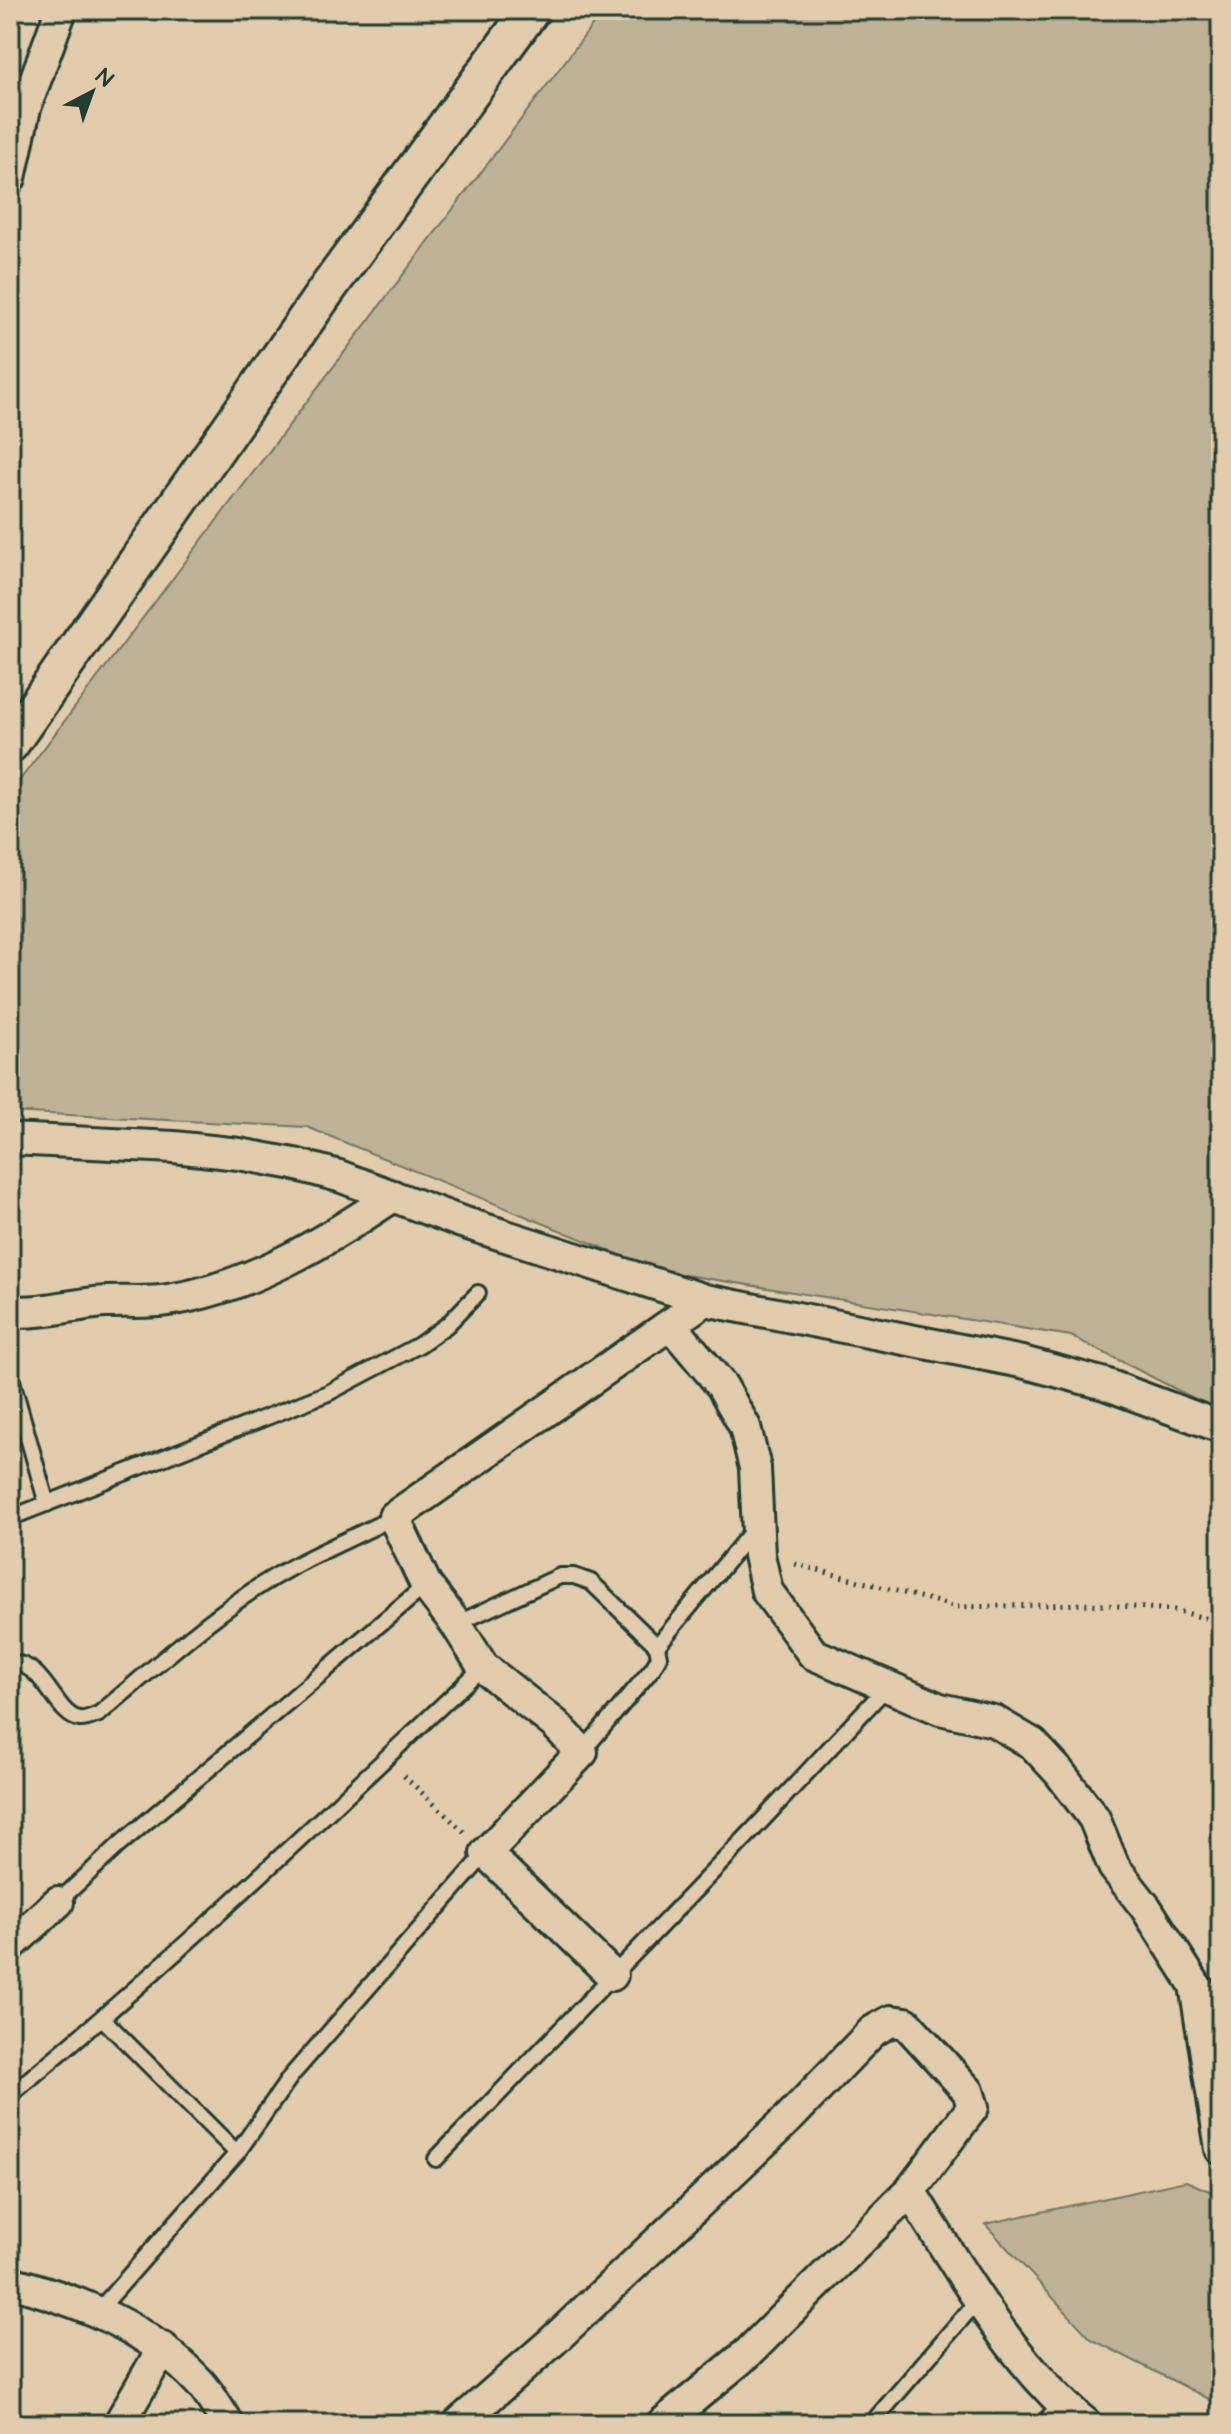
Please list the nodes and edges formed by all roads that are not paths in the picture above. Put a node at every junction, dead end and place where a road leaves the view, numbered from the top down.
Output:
1 (61, 10) edge
2 (531, 10) edge
3 (10, 178) edge
4 (10, 744) edge
5 (10, 1139) edge
6 (393, 1196) junction
7 (478, 1293) dead end
8 (705, 1300) junction
9 (10, 1311) edge
10 (671, 1325) junction
11 (10, 1374) edge
12 (1221, 1427) edge
13 (47, 1504) junction
14 (394, 1517) junction
15 (10, 1518) edge
16 (759, 1522) junction
17 (426, 1585) junction
18 (456, 1624) junction
19 (657, 1646) junction
20 (10, 1663) edge
21 (483, 1667) junction
22 (887, 1687) junction
23 (582, 1752) junction
24 (486, 1853) junction
25 (58, 1902) joint
26 (10, 1946) edge
27 (612, 1975) junction
28 (1195, 1985) junction
29 (1221, 2009) edge
30 (103, 2019) junction
31 (10, 2095) edge
32 (1221, 2149) edge
33 (237, 2153) junction
34 (436, 2159) dead end
35 (910, 2191) junction
36 (10, 2282) edge
37 (978, 2300) junction
38 (98, 2311) junction
39 (163, 2348) junction
40 (1052, 2414) edge
41 (119, 2424) edge
42 (228, 2424) edge
43 (458, 2424) edge
44 (662, 2424) edge
45 (871, 2424) edge
46 (1086, 2424) edge

1 - 3 street
2 - 4 street
5 - 6 street
6 - 8 street
6 - 9 street
7 - 13 lane
8 - 10 street
8 - 12 street
10 - 14 street
10 - 16 street
11 - 13 lane
13 - 15 lane
14 - 17 street
14 - 20 lane
16 - 19 lane
16 - 22 street
17 - 18 street
17 - 25 lane
18 - 19 lane
18 - 21 street
19 - 23 lane
21 - 23 street
21 - 30 lane
22 - 27 lane
22 - 28 street
23 - 24 street
24 - 27 street
24 - 33 lane
25 - 26 street
27 - 34 lane
28 - 29 street
28 - 32 street
30 - 31 lane
30 - 33 lane
33 - 38 lane
35 - 37 street
35 - 43 street
35 - 44 street
36 - 38 street
37 - 40 street
37 - 45 lane
38 - 39 street
39 - 41 street
39 - 42 street
40 - 46 street

